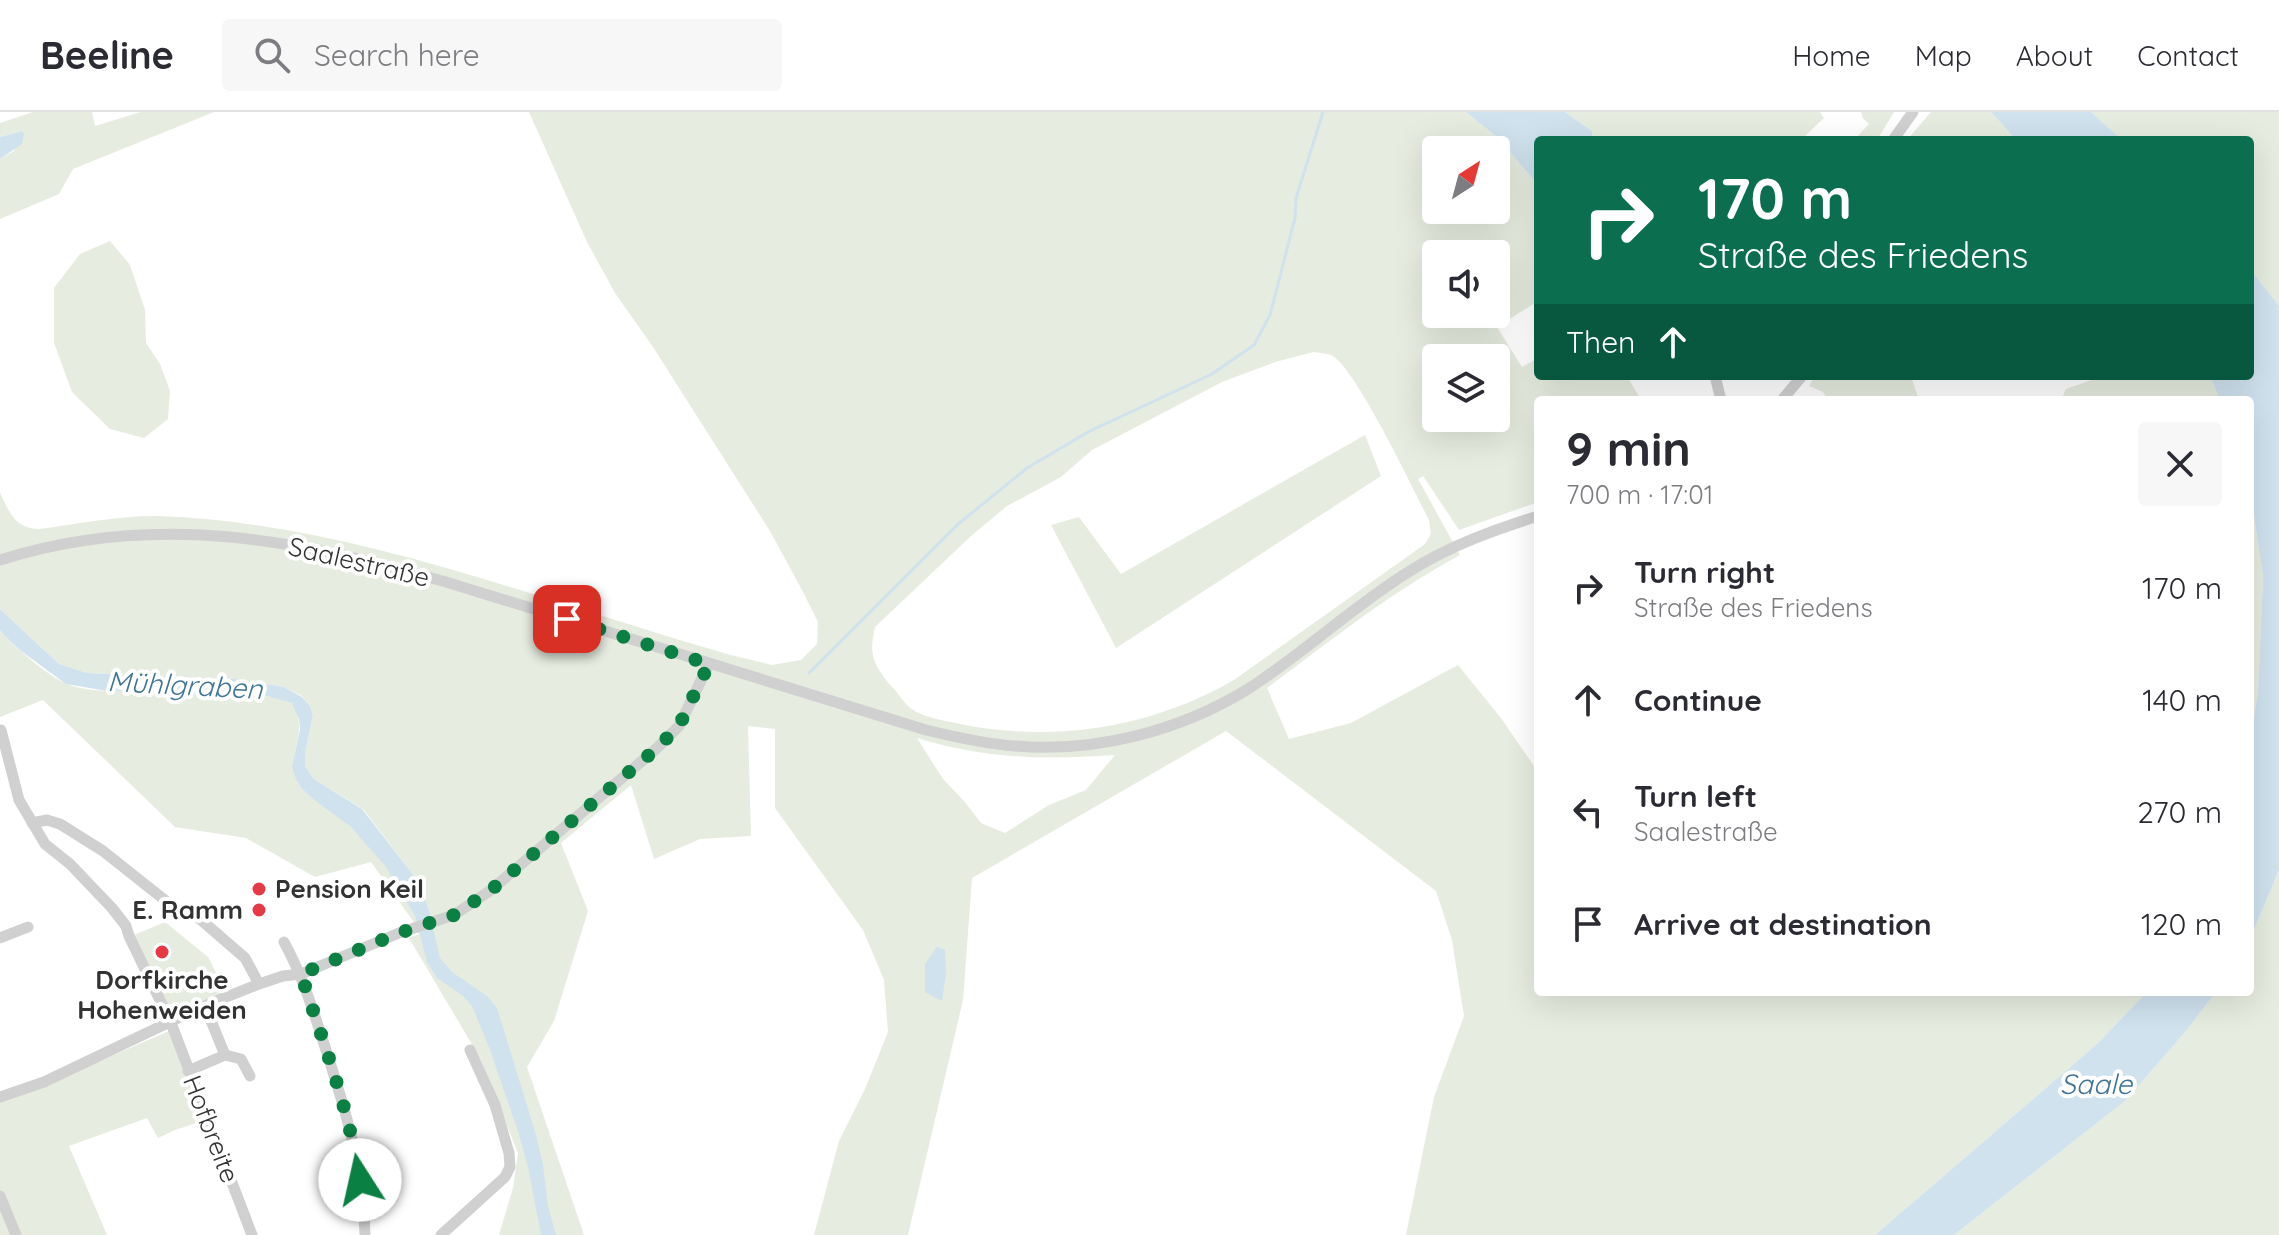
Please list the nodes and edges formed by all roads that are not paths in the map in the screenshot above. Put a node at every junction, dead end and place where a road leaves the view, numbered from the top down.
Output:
1 (1913, 112) edge
2 (1896, 136) edge
3 (1799, 380) edge
4 (1785, 396) edge
5 (1534, 517) edge
6 (0, 560) edge
7 (709, 664) junction
8 (1, 730) edge
9 (32, 823) junction
10 (28, 927) dead end
11 (0, 938) edge
12 (284, 942) dead end
13 (301, 974) junction
14 (259, 984) junction
15 (205, 1006) junction
16 (171, 1023) junction
17 (470, 1050) dead end
18 (225, 1055) junction
19 (188, 1071) junction
20 (250, 1076) dead end
21 (0, 1097) edge
22 (0, 1196) edge
23 (16, 1235) edge
24 (252, 1235) edge
25 (365, 1235) edge
26 (441, 1235) edge

1 - 2 street
3 - 4 street
5 - 7 street, Saalestraße
6 - 7 street, Saalestraße
7 - 13 street
8 - 9 street, Hofbreite
9 - 14 street
9 - 16 street, Hofbreite
10 - 11 street
12 - 13 street
13 - 14 street
13 - 25 street
14 - 15 street
15 - 16 street
15 - 18 street
16 - 19 street, Hofbreite
16 - 21 street
17 - 26 street
18 - 19 street
18 - 20 street
19 - 24 street, Hofbreite
22 - 23 street

